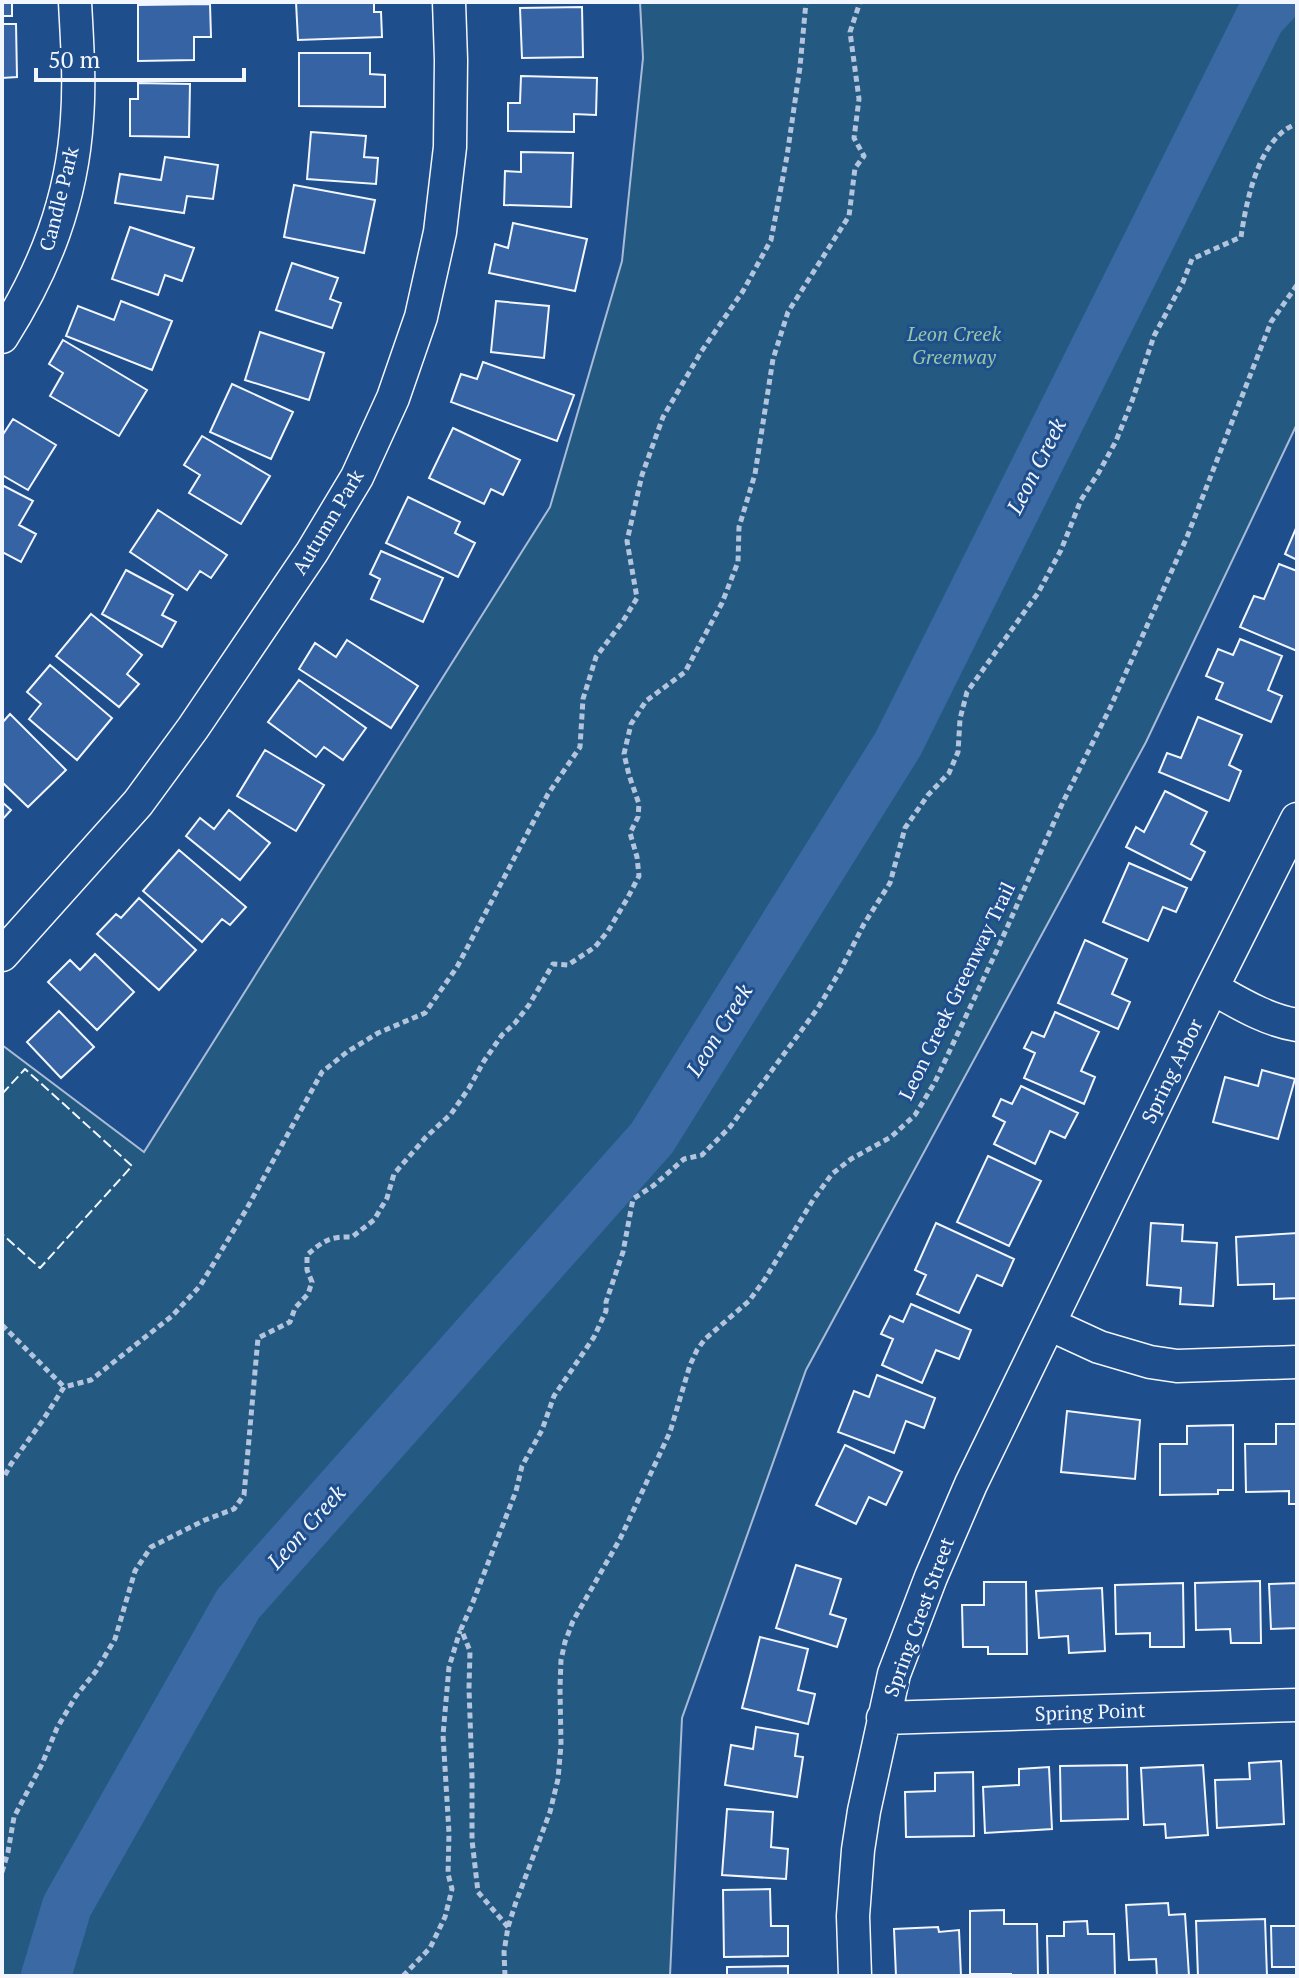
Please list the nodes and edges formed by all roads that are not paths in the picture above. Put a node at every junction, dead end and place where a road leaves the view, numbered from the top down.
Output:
1 (75, 2) edge
2 (449, 2) edge
3 (2, 337) edge
4 (1297, 819) edge
5 (2, 955) edge
6 (1212, 988) junction
7 (1297, 1025) edge
8 (1049, 1324) junction
9 (1297, 1362) edge
10 (1297, 1705) edge
11 (883, 1718) junction
12 (855, 1976) edge

1 - 3 street, Candle Park
2 - 5 street, Autumn Park
4 - 6 street, Spring Arbor
6 - 7 street
6 - 8 street, Spring Arbor
8 - 9 street
8 - 11 street, Spring Crest Street
10 - 11 street, Spring Point
11 - 12 street, Spring Crest Street

